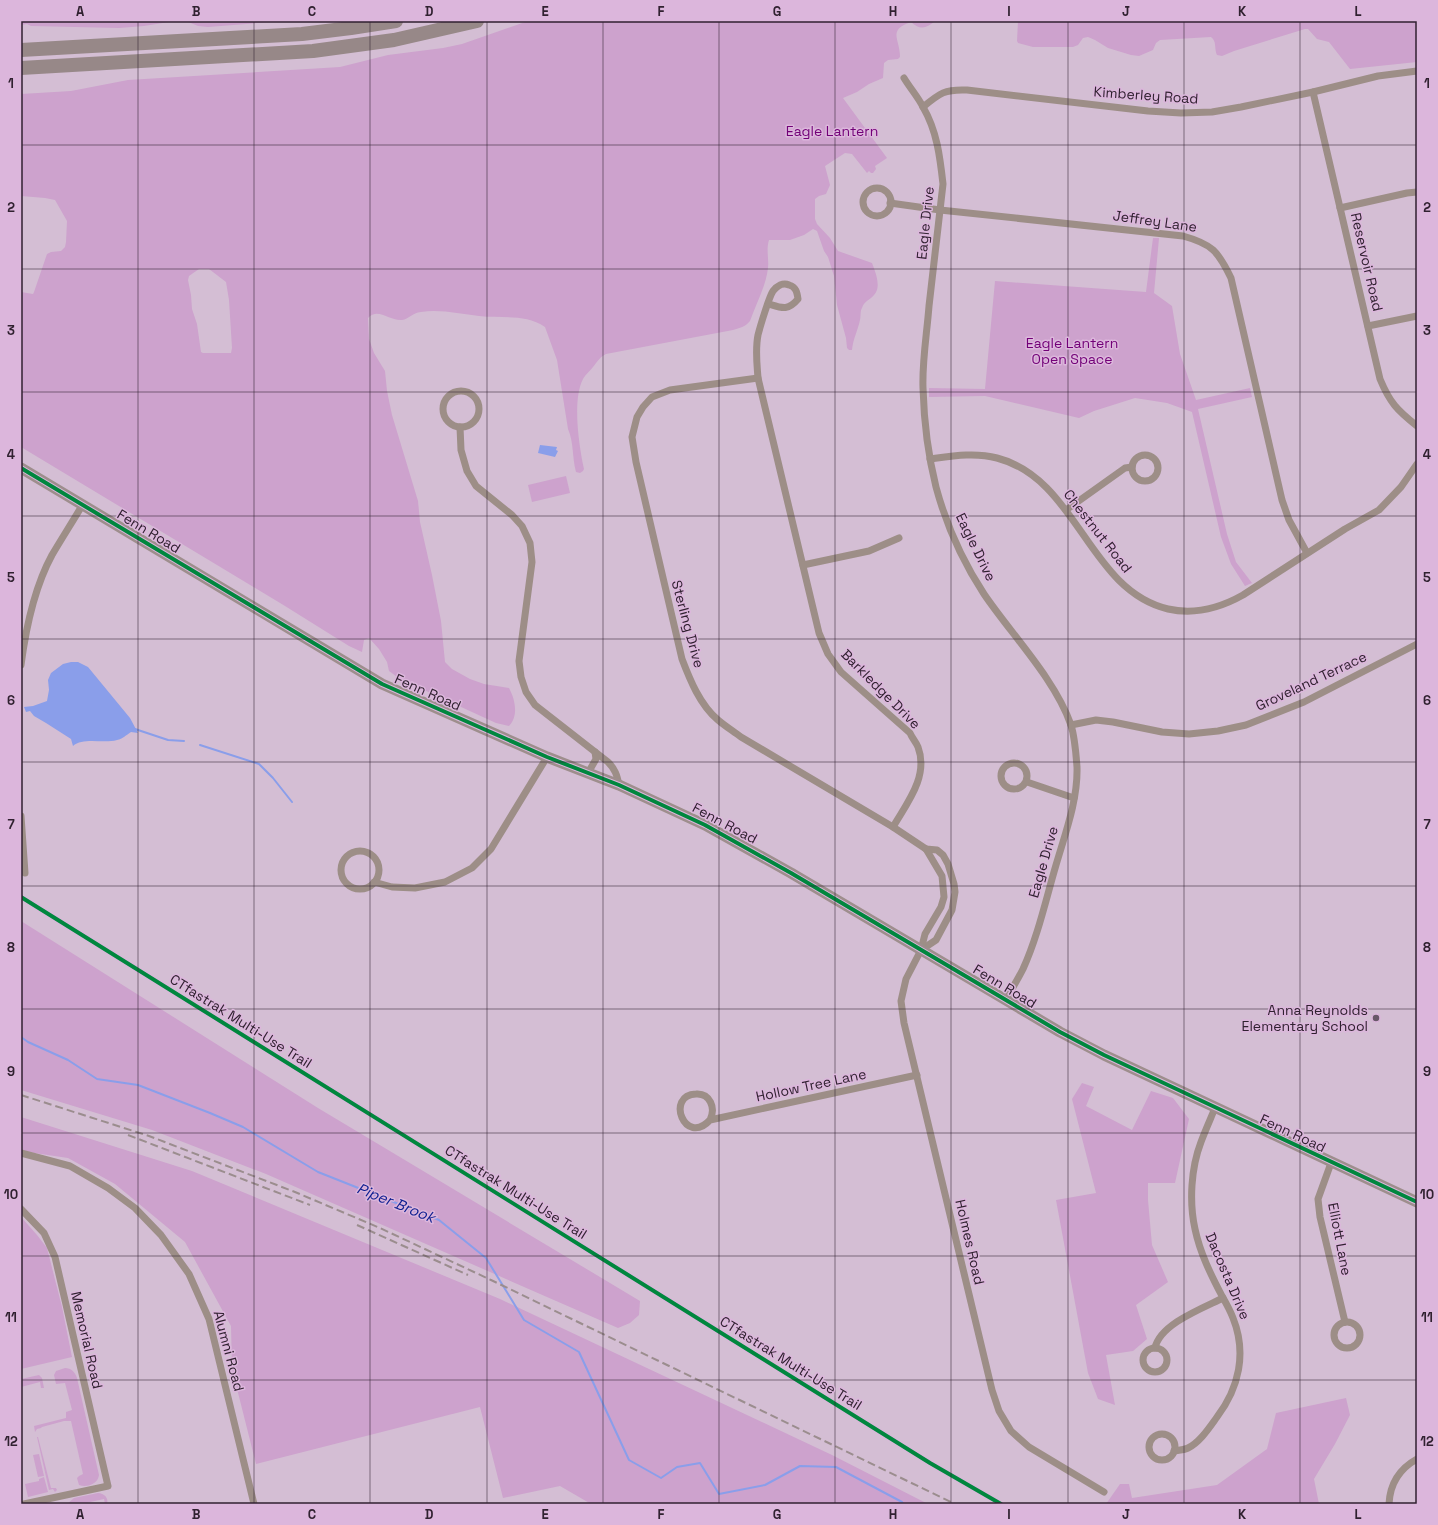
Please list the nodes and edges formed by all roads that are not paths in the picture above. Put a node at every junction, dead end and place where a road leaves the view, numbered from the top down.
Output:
1 (396, 21) edge
2 (477, 21) edge
3 (21, 50) edge
4 (158, 61) junction
5 (21, 68) edge
6 (1417, 71) edge
7 (21, 77) edge
8 (904, 78) dead end
9 (1313, 92) junction
10 (923, 106) junction
11 (1417, 192) edge
12 (890, 203) dead end
13 (1340, 208) junction
14 (940, 210) junction
15 (769, 304) dead end
16 (1417, 316) edge
17 (1368, 326) junction
18 (758, 378) junction
19 (1417, 426) edge
20 (460, 427) junction
21 (930, 459) junction
22 (1417, 464) edge
23 (1132, 467) dead end
24 (21, 468) edge
25 (83, 504) junction
26 (1066, 510) junction
27 (899, 538) dead end
28 (1307, 553) junction
29 (803, 564) junction
30 (1417, 644) edge
31 (22, 653) edge
32 (21, 665) edge
33 (1071, 725) junction
34 (595, 752) junction
35 (547, 757) junction
36 (588, 773) junction
37 (1026, 782) dead end
38 (619, 784) junction
39 (1074, 798) junction
40 (21, 816) edge
41 (893, 827) junction
42 (926, 849) junction
43 (24, 873) dead end
44 (374, 882) junction
45 (921, 950) junction
46 (1006, 999) junction
47 (917, 1075) junction
48 (1215, 1108) junction
49 (710, 1120) junction
50 (21, 1153) edge
51 (1331, 1163) junction
52 (1417, 1202) edge
53 (21, 1209) edge
54 (1223, 1298) junction
55 (1345, 1322) dead end
56 (1154, 1348) dead end
57 (1174, 1451) dead end
58 (1417, 1459) edge
59 (1104, 1492) dead end
60 (24, 1504) edge
61 (254, 1504) edge
62 (1388, 1504) edge

1 - 3 highway
2 - 4 highway
4 - 5 highway
4 - 7 highway
6 - 9 street, Kimberley Road
8 - 10 street, Eagle Drive
9 - 10 street, Kimberley Road
9 - 13 street, Reservoir Road
10 - 14 street, Eagle Drive
11 - 13 street
12 - 14 street, Jeffrey Lane
13 - 17 street, Reservoir Road
14 - 21 street, Eagle Drive
14 - 28 street, Jeffrey Lane
15 - 18 street, Barkledge Drive
16 - 17 street
17 - 19 street, Reservoir Road
18 - 29 street, Barkledge Drive
18 - 41 street, Sterling Drive
20 - 20 street
20 - 34 street
21 - 26 street, Chestnut Road
21 - 33 street, Eagle Drive
22 - 28 street, Chestnut Road
23 - 26 street
24 - 25 street, Fenn Road
25 - 31 street
25 - 35 street, Fenn Road
26 - 28 street, Chestnut Road
27 - 29 street
29 - 41 street, Barkledge Drive
30 - 33 street, Groveland Terrace
31 - 32 street
33 - 39 street, Eagle Drive
34 - 36 street
34 - 38 street
35 - 36 street, Fenn Road
35 - 44 street
36 - 38 street, Fenn Road
37 - 39 street
38 - 45 street, Fenn Road
39 - 46 street, Eagle Drive
40 - 43 street
41 - 42 street, Sterling Drive
42 - 45 street, Sterling Drive
42 - 45 street, Sterling Drive
44 - 44 street
45 - 46 street, Fenn Road
45 - 47 street, Holmes Road
46 - 48 street, Fenn Road
47 - 49 street, Hollow Tree Lane
47 - 59 street, Holmes Road
48 - 51 street, Fenn Road
48 - 54 street, Dacosta Drive
49 - 49 street, Hollow Tree Lane
50 - 61 street, Alumni Road
51 - 52 street, Fenn Road
51 - 55 street, Elliott Lane
53 - 60 street, Memorial Road
54 - 56 street
54 - 57 street, Dacosta Drive
58 - 62 street

